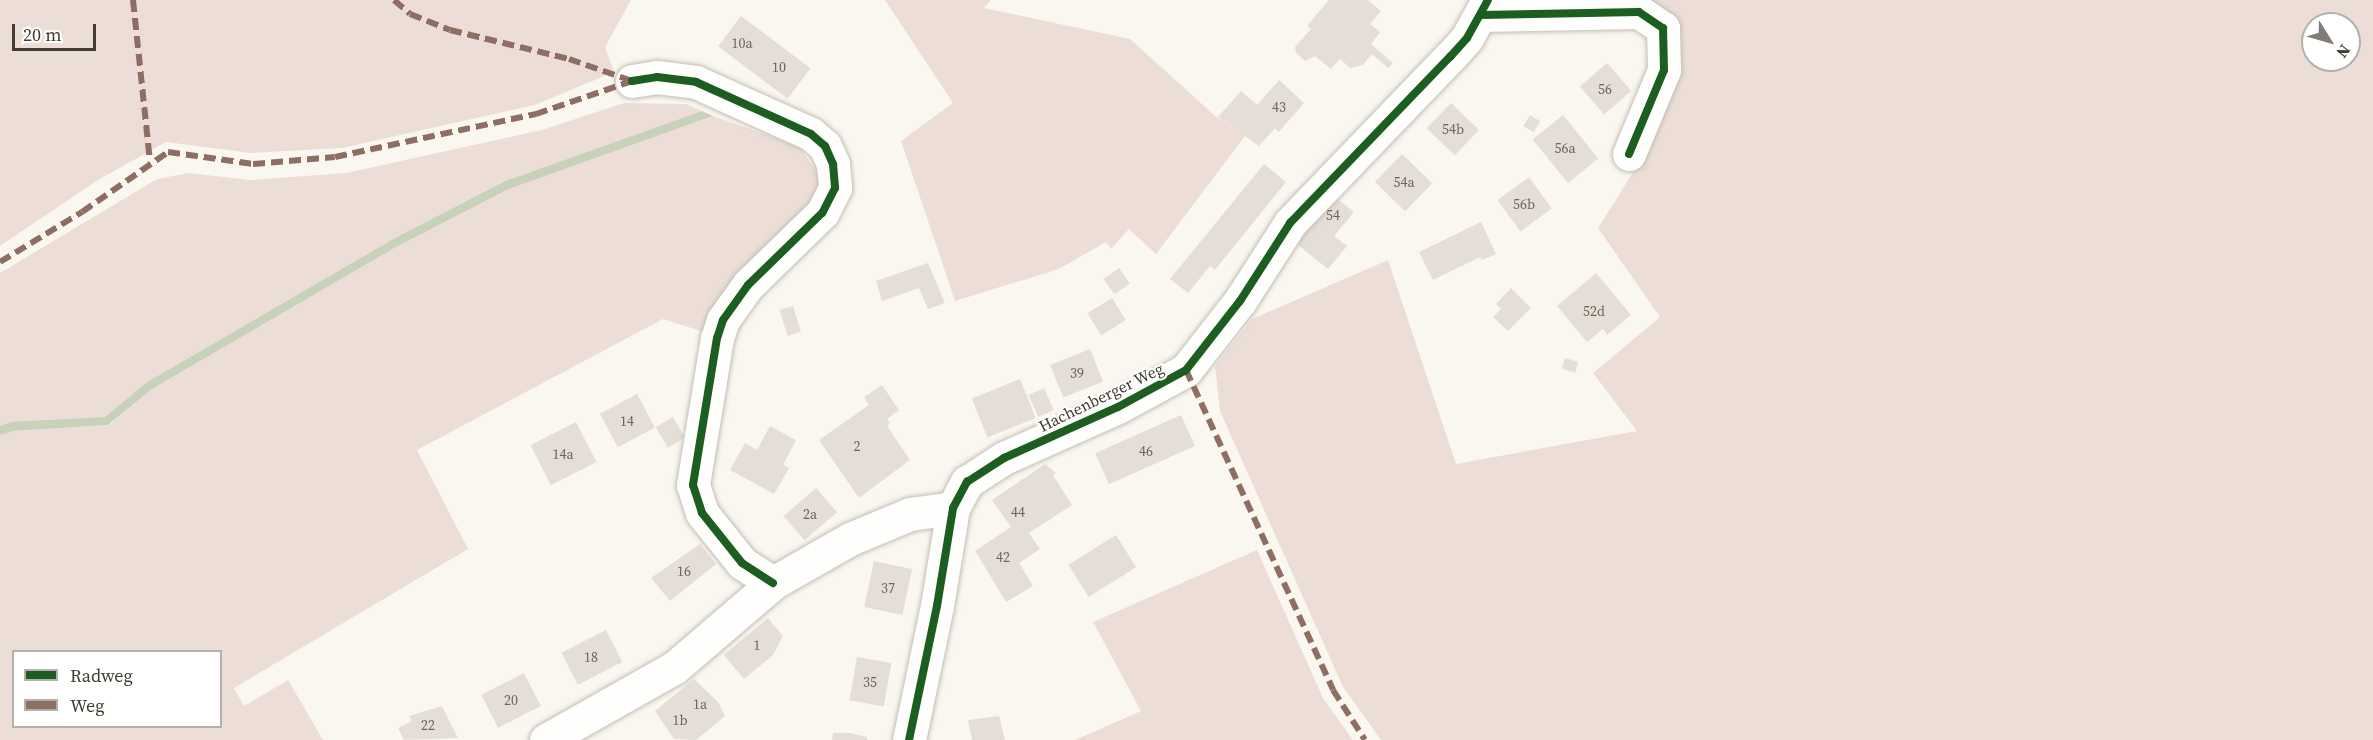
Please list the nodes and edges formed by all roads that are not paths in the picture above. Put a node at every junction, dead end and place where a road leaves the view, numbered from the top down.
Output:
1 (1484, 7) edge
2 (632, 81) dead end
3 (1629, 154) dead end
4 (953, 508) junction
5 (772, 583) junction
6 (546, 740) edge
7 (909, 740) edge

1 - 3 street
1 - 4 street, Hachenberger Weg
2 - 5 street
4 - 5 street
4 - 7 street, Hachenberger Weg
5 - 6 street

